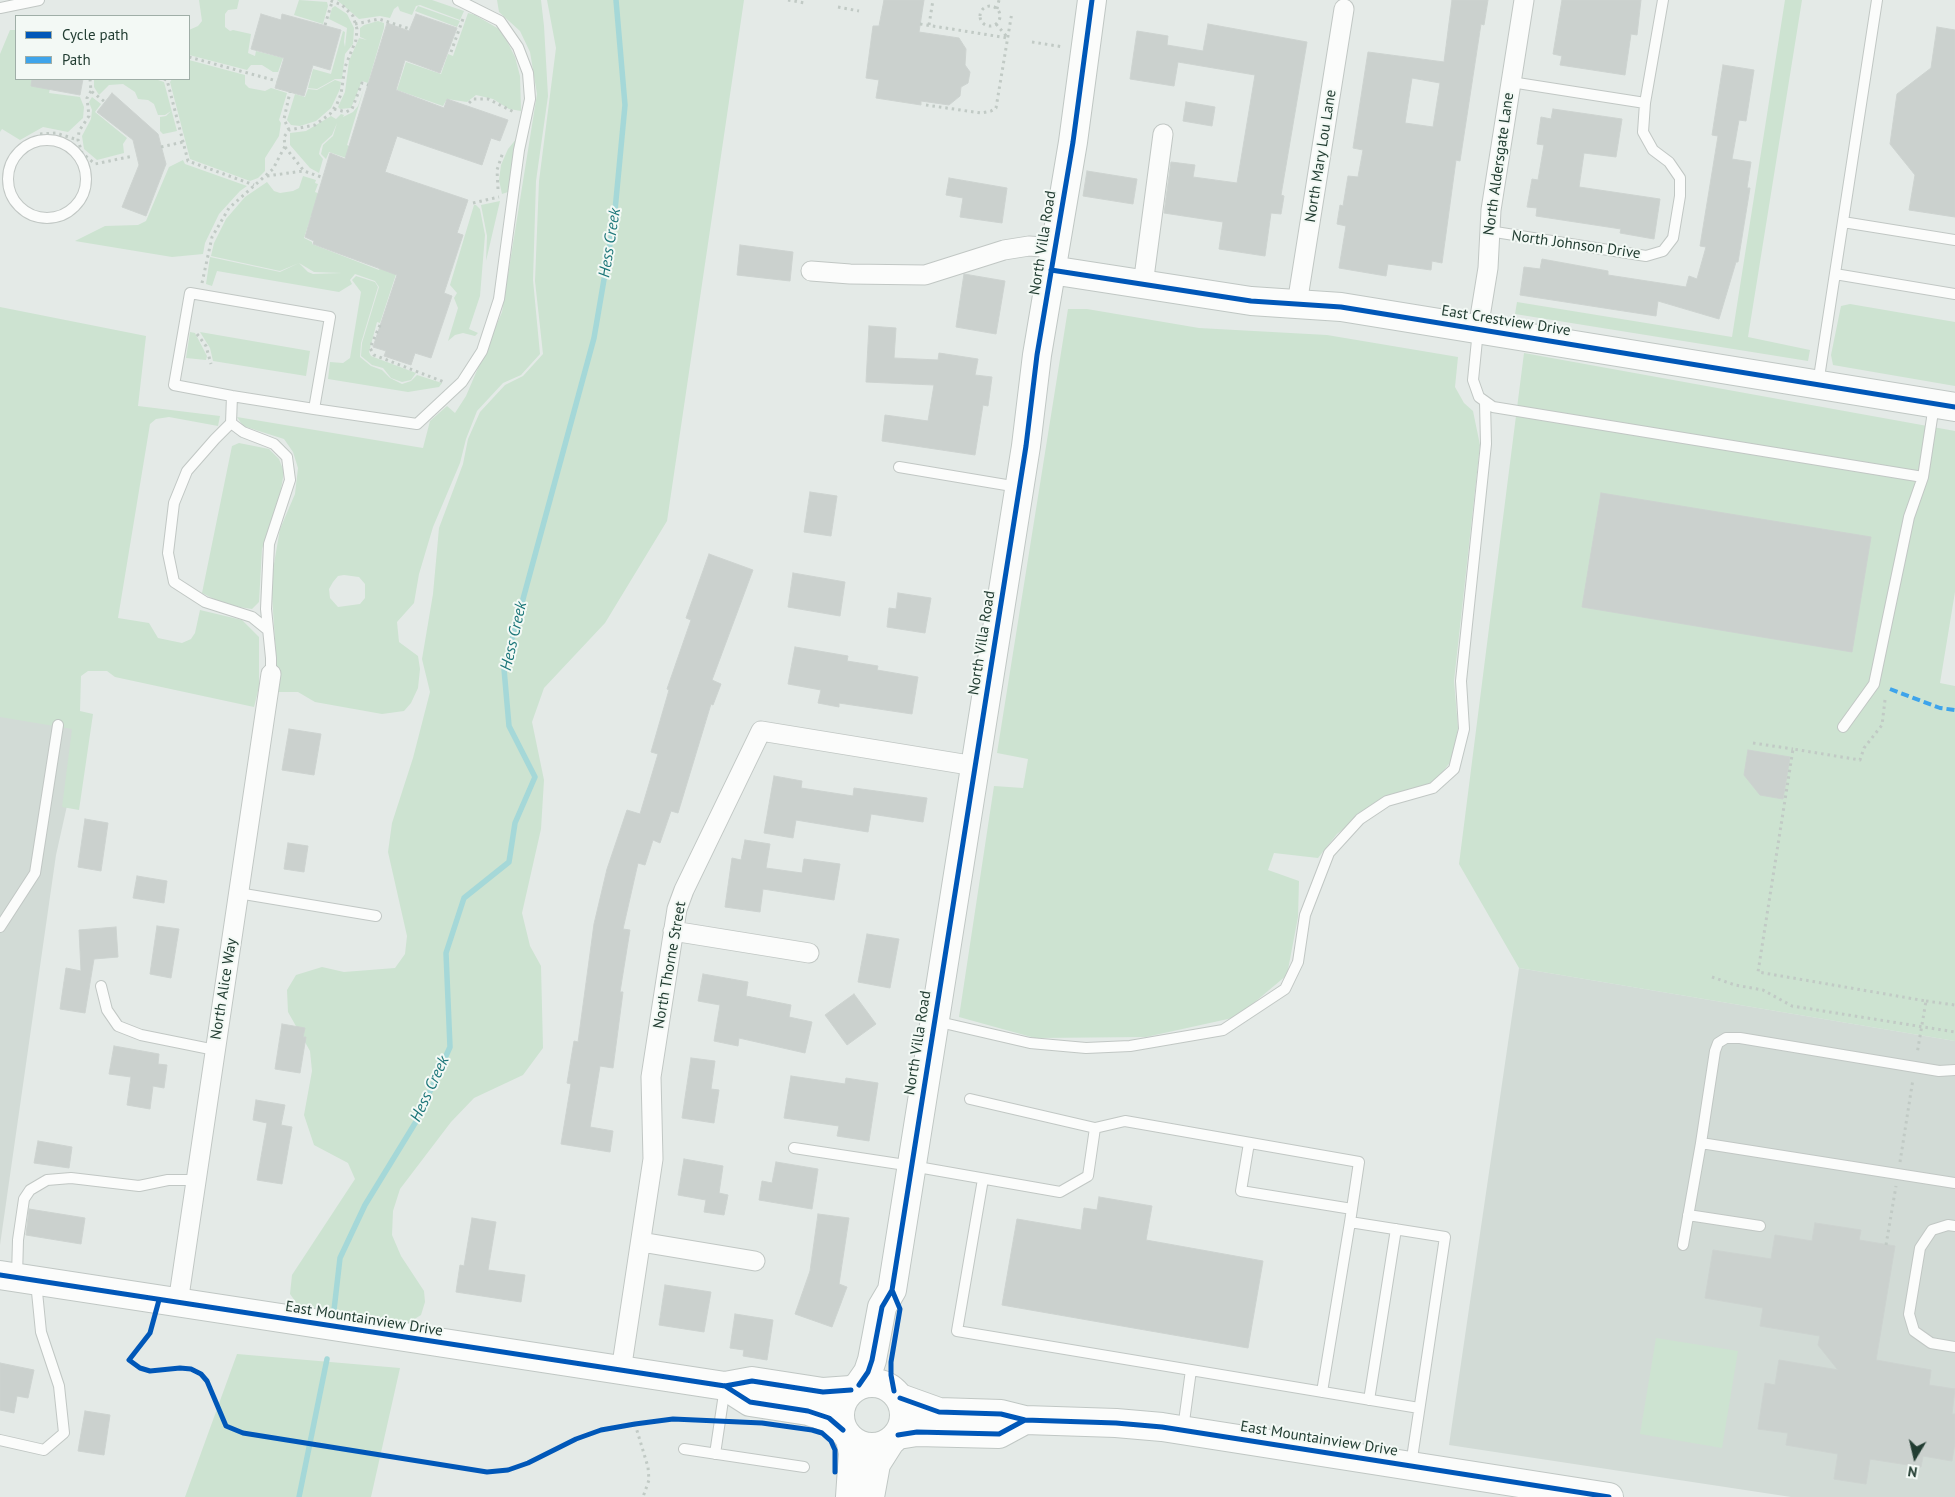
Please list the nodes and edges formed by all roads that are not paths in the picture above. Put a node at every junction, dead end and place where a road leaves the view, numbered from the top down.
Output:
1 (39, 0) edge
2 (458, 0) edge
3 (1092, 0) edge
4 (1524, 0) edge
5 (1664, 0) edge
6 (1877, 0) edge
7 (0, 8) edge
8 (1344, 9) dead end
9 (1511, 82) junction
10 (1645, 103) junction
11 (1163, 134) dead end
12 (5, 194) edge
13 (1843, 222) junction
14 (1488, 231) junction
15 (1955, 240) edge
16 (1053, 259) junction
17 (811, 271) dead end
18 (1835, 274) junction
19 (1143, 286) junction
20 (1955, 294) edge
21 (1297, 304) junction
22 (1478, 329) junction
23 (1818, 385) junction
24 (232, 396) junction
25 (1485, 402) junction
26 (1944, 406) edge
27 (314, 409) junction
28 (231, 423) junction
29 (899, 467) dead end
30 (1923, 477) junction
31 (1019, 488) junction
32 (268, 630) junction
33 (271, 674) joint
34 (58, 725) dead end
35 (1843, 727) dead end
36 (975, 766) junction
37 (238, 893) junction
38 (376, 916) dead end
39 (0, 927) edge
40 (673, 931) junction
41 (809, 953) dead end
42 (101, 986) dead end
43 (935, 1020) junction
44 (215, 1050) junction
45 (1955, 1070) edge
46 (970, 1099) dead end
47 (1095, 1128) junction
48 (1249, 1143) junction
49 (1701, 1143) junction
50 (794, 1148) dead end
51 (912, 1166) junction
52 (984, 1179) junction
53 (196, 1180) junction
54 (1955, 1183) edge
55 (1352, 1209) junction
56 (1688, 1215) junction
57 (1350, 1222) junction
58 (1760, 1226) dead end
59 (1955, 1226) edge
60 (1396, 1229) junction
61 (641, 1242) junction
62 (1683, 1245) dead end
63 (756, 1261) dead end
64 (18, 1278) edge
65 (892, 1290) junction
66 (178, 1303) junction
67 (1955, 1347) edge
68 (1191, 1370) junction
69 (622, 1371) junction
70 (725, 1386) junction
71 (855, 1388) junction
72 (1322, 1392) junction
73 (897, 1394) junction
74 (1369, 1400) junction
75 (1419, 1408) junction
76 (1025, 1420) junction
77 (1182, 1431) junction
78 (847, 1434) junction
79 (894, 1439) junction
80 (0, 1440) edge
81 (684, 1449) dead end
82 (715, 1454) junction
83 (1411, 1466) junction
84 (804, 1467) dead end
85 (850, 1497) edge
86 (870, 1497) edge
87 (1609, 1497) edge

1 - 7 lane
2 - 27 lane
3 - 16 main road, North Villa Road
4 - 9 street, North Aldersgate Lane
5 - 10 lane, North Johnson Drive
6 - 13 lane
8 - 21 street, North Mary Lou Lane
9 - 10 lane
9 - 14 street, North Aldersgate Lane
10 - 14 lane, North Johnson Drive
11 - 19 street
12 - 12 lane
13 - 15 lane
13 - 18 lane
14 - 22 street, North Aldersgate Lane
16 - 17 street
16 - 19 main road, East Crestview Drive
16 - 31 main road, North Villa Road
18 - 20 lane
18 - 23 lane
19 - 21 main road, East Crestview Drive
21 - 22 main road, East Crestview Drive
22 - 23 main road, East Crestview Drive
22 - 25 lane
23 - 26 main road, East Crestview Drive
24 - 27 lane
24 - 27 lane
24 - 28 lane
25 - 30 lane
25 - 43 lane
26 - 30 lane
28 - 32 lane
28 - 32 lane
29 - 31 lane
30 - 35 lane
31 - 36 main road, North Villa Road
32 - 33 lane
33 - 37 street, North Alice Way
34 - 39 lane
36 - 40 street, North Thorne Street
36 - 43 main road, North Villa Road
37 - 38 lane
37 - 44 street, North Alice Way
40 - 41 street
40 - 61 street, North Thorne Street
42 - 44 lane
43 - 51 main road, North Villa Road
44 - 53 street, North Alice Way
45 - 49 lane
46 - 47 lane
47 - 48 lane
47 - 52 lane
48 - 55 lane
48 - 55 lane
49 - 54 lane
49 - 56 lane
50 - 51 lane
51 - 52 lane
51 - 65 main road, North Villa Road
52 - 68 lane
53 - 64 lane
53 - 66 street, North Alice Way
55 - 57 lane
56 - 58 lane
56 - 62 lane
57 - 60 lane
57 - 72 lane
59 - 67 lane
60 - 74 lane
60 - 75 lane
61 - 63 street
61 - 69 street, North Thorne Street
64 - 66 main road, East Mountainview Drive
64 - 80 lane
65 - 71 main road, North Villa Road
65 - 73 main road, North Villa Road
66 - 69 main road, East Mountainview Drive
68 - 72 lane
68 - 77 lane
69 - 70 main road, East Mountainview Drive
70 - 71 main road, East Mountainview Drive
70 - 78 main road, East Mountainview Drive
70 - 82 lane
71 - 73 main road
71 - 78 main road
72 - 74 lane
73 - 76 main road, East Mountainview Drive
73 - 79 main road
74 - 75 lane
75 - 83 lane
76 - 77 main road, East Mountainview Drive
76 - 79 main road, East Mountainview Drive
77 - 83 main road, East Mountainview Drive
78 - 79 main road
78 - 85 main road
79 - 86 main road
81 - 82 lane
82 - 84 lane
83 - 87 main road, East Mountainview Drive

